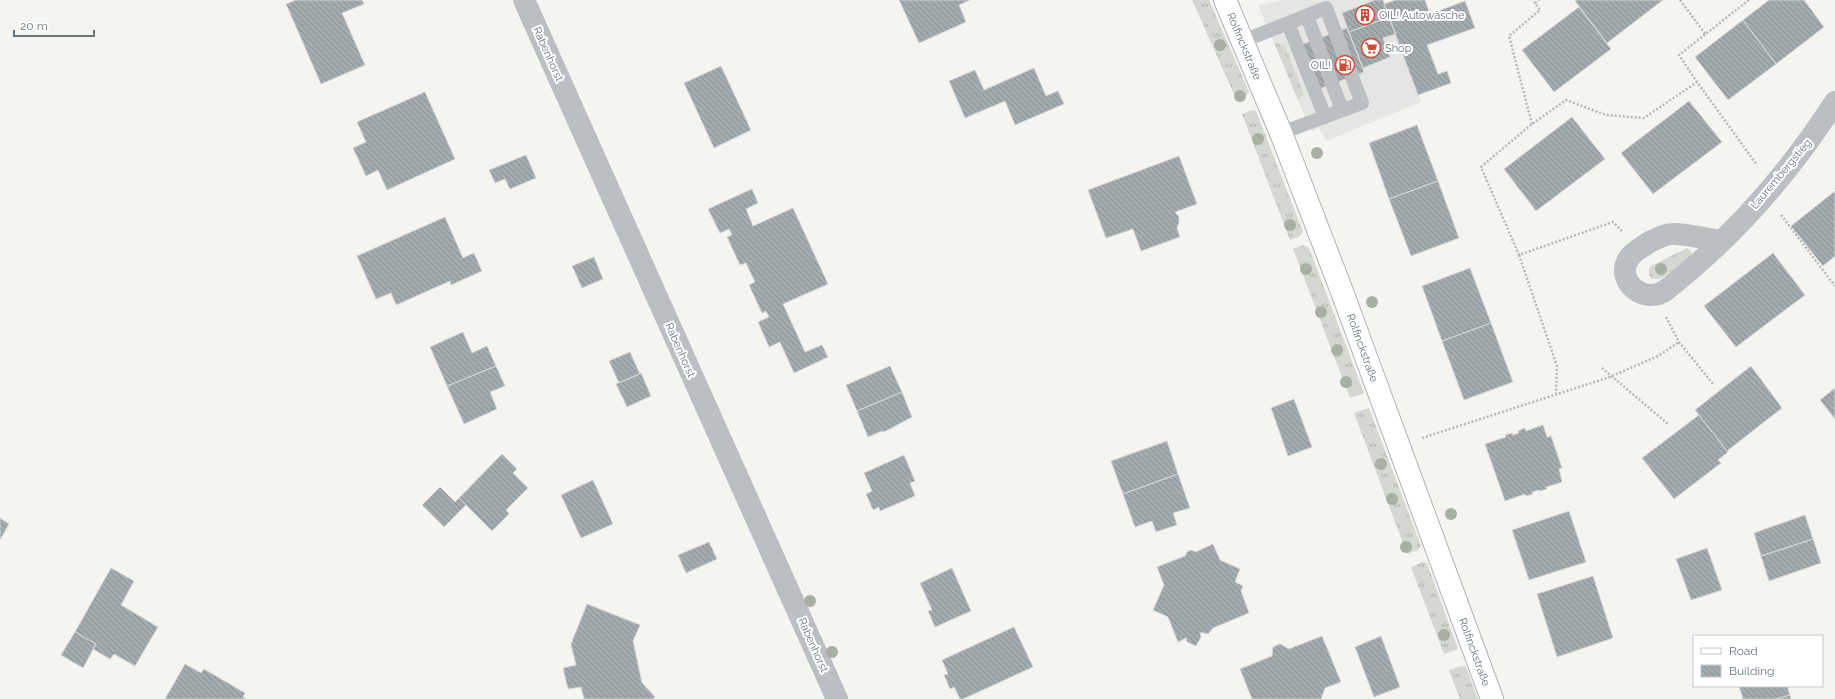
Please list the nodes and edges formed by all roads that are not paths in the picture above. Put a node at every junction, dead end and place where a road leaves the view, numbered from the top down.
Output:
1 (524, 0) edge
2 (1225, 0) edge
3 (1307, 16) junction
4 (1288, 23) junction
5 (1243, 41) junction
6 (1835, 102) edge
7 (1342, 110) junction
8 (1325, 117) junction
9 (1281, 133) junction
10 (1721, 241) junction
11 (837, 699) edge
12 (1492, 699) edge

1 - 11 street, Rabenhorst
2 - 5 main road, Rolfinckstraße
3 - 4 lane
3 - 7 lane
3 - 7 lane
4 - 5 lane
4 - 8 lane
5 - 9 main road, Rolfinckstraße
6 - 10 street, Laurembergstieg
7 - 8 lane
8 - 9 lane
9 - 12 main road, Rolfinckstraße
10 - 10 street, Laurembergstieg

